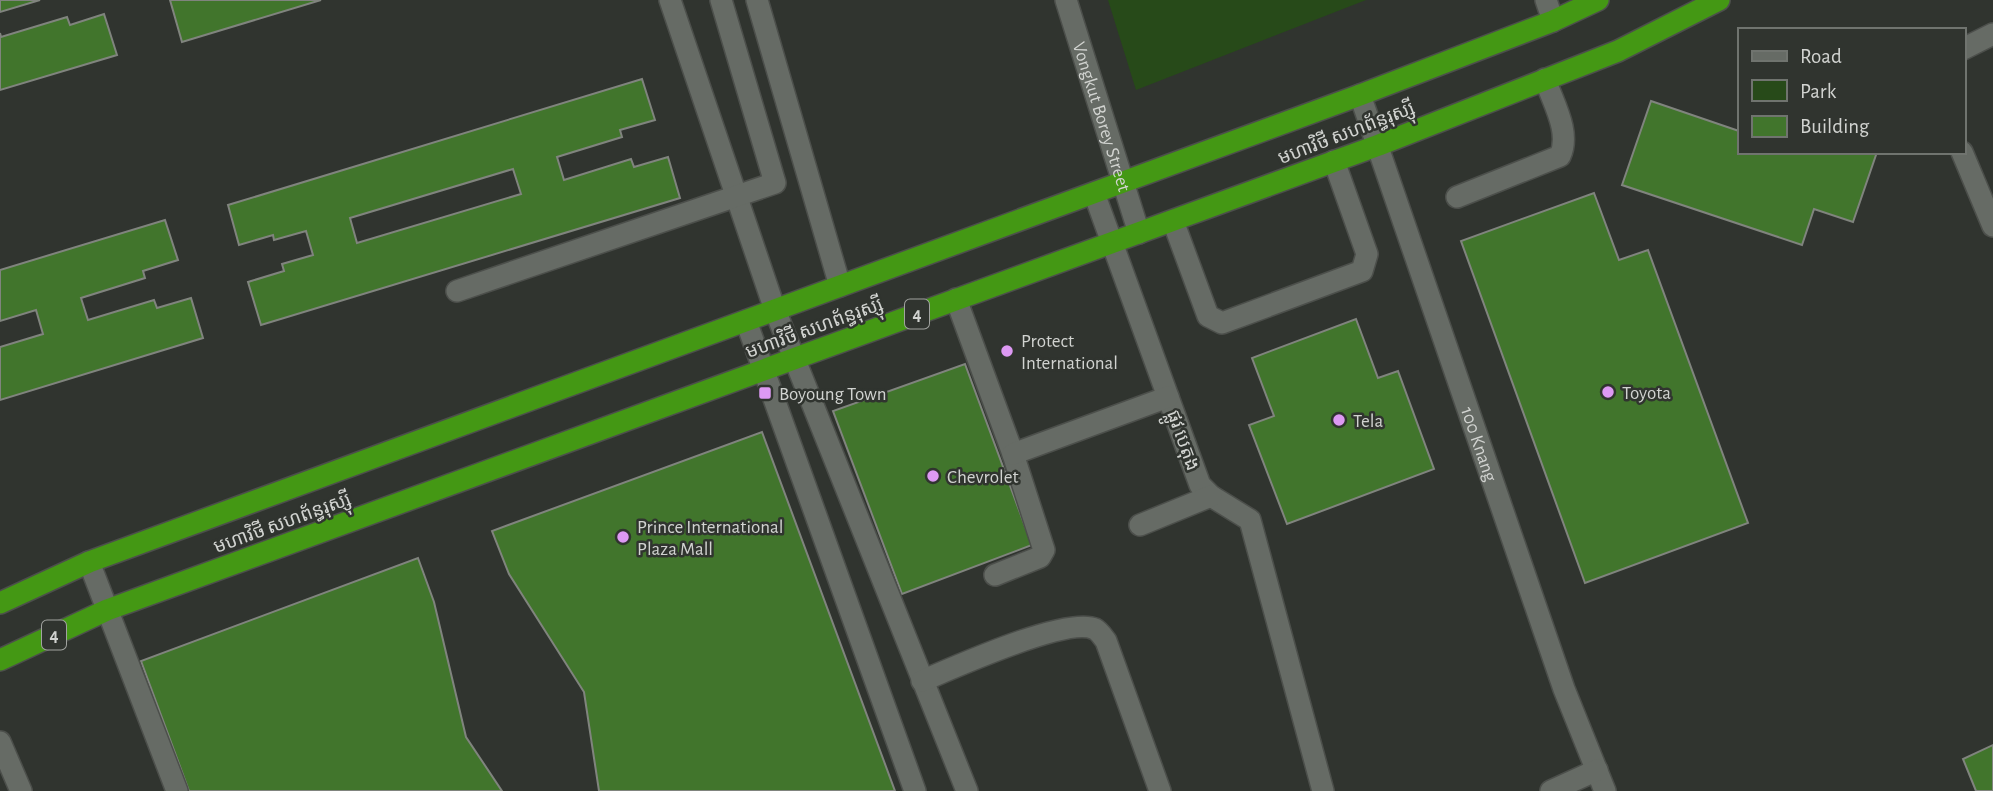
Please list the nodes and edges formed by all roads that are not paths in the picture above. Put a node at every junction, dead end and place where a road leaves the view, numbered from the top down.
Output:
1 (670, 0) edge
2 (722, 0) edge
3 (757, 0) edge
4 (1066, 0) edge
5 (1546, 0) edge
6 (1598, 0) edge
7 (1719, 0) edge
8 (1553, 21) junction
9 (1993, 34) edge
10 (1965, 48) edge
11 (1545, 79) junction
12 (1360, 95) junction
13 (1378, 145) junction
14 (1963, 154) edge
15 (1334, 161) junction
16 (1121, 183) junction
17 (1094, 193) junction
18 (735, 197) junction
19 (1457, 197) dead end
20 (1173, 221) junction
21 (1993, 226) edge
22 (1139, 233) junction
23 (1112, 242) junction
24 (840, 286) junction
25 (457, 291) dead end
26 (956, 299) junction
27 (775, 310) junction
28 (746, 321) junction
29 (794, 359) junction
30 (763, 370) junction
31 (1168, 397) junction
32 (1013, 454) junction
33 (1211, 496) junction
34 (1140, 525) dead end
35 (89, 562) junction
36 (995, 575) dead end
37 (0, 603) edge
38 (107, 610) junction
39 (0, 660) edge
40 (922, 681) junction
41 (0, 742) edge
42 (1597, 770) junction
43 (20, 791) edge
44 (177, 791) edge
45 (915, 791) edge
46 (967, 791) edge
47 (1160, 791) edge
48 (1323, 791) edge
49 (1551, 791) edge
50 (1605, 791) edge

1 - 18 street
2 - 18 street
3 - 24 street
4 - 16 street, Vongkut Borey Street
5 - 8 street
6 - 8 highway, មហាវិថី សហព័ន្ធរុស្ស៊ី
7 - 11 highway, មហាវិថី សហព័ន្ធរុស្ស៊ី / 4
8 - 12 highway, មហាវិថី សហព័ន្ធរុស្ស៊ី
9 - 10 street
11 - 13 highway, មហាវិថី សហព័ន្ធរុស្ស៊ី / 4
11 - 19 street
12 - 13 street, 100 Knang
12 - 16 highway, មហាវិថី សហព័ន្ធរុស្ស៊ី
13 - 15 highway, មហាវិថី សហព័ន្ធរុស្ស៊ី / 4
13 - 42 street, 100 Knang
14 - 21 street
15 - 20 highway, មហាវិថី សហព័ន្ធរុស្ស៊ី / 4
15 - 20 street
16 - 17 highway, មហាវិថី សហព័ន្ធរុស្ស៊ី
16 - 22 street, Vongkut Borey Street
17 - 23 street, ផ្លូវ បេតុង
17 - 24 highway, មហាវិថី សហព័ន្ធរុស្ស៊ី
18 - 25 street
18 - 27 street
20 - 22 highway, មហាវិថី សហព័ន្ធរុស្ស៊ី / 4
22 - 23 highway, មហាវិថី សហព័ន្ធរុស្ស៊ី / 4
23 - 26 highway, មហាវិថី សហព័ន្ធរុស្ស៊ី / 4
23 - 31 street, ផ្លូវ បេតុង
24 - 27 highway, មហាវិថី សហព័ន្ធរុស្ស៊ី
26 - 29 highway, មហាវិថី សហព័ន្ធរុស្ស៊ី / 4
26 - 32 street
27 - 28 highway, មហាវិថី សហព័ន្ធរុស្ស៊ី
27 - 29 street
28 - 30 street
28 - 35 highway, មហាវិថី សហព័ន្ធរុស្ស៊ី
29 - 30 highway, មហាវិថី សហព័ន្ធរុស្ស៊ី / 4
29 - 40 street
30 - 38 highway, មហាវិថី សហព័ន្ធរុស្ស៊ី / 4
30 - 45 street
31 - 32 street
31 - 33 street, ផ្លូវ បេតុង
32 - 36 street
33 - 34 street
33 - 48 street, ផ្លូវ បេតុង
35 - 37 highway, មហាវិថី សហព័ន្ធរុស្ស៊ី
35 - 38 street
38 - 39 highway, មហាវិថី សហព័ន្ធរុស្ស៊ី / 4
38 - 44 street
40 - 46 street
40 - 47 street
41 - 43 street
42 - 49 street
42 - 50 street, 100 Knang

